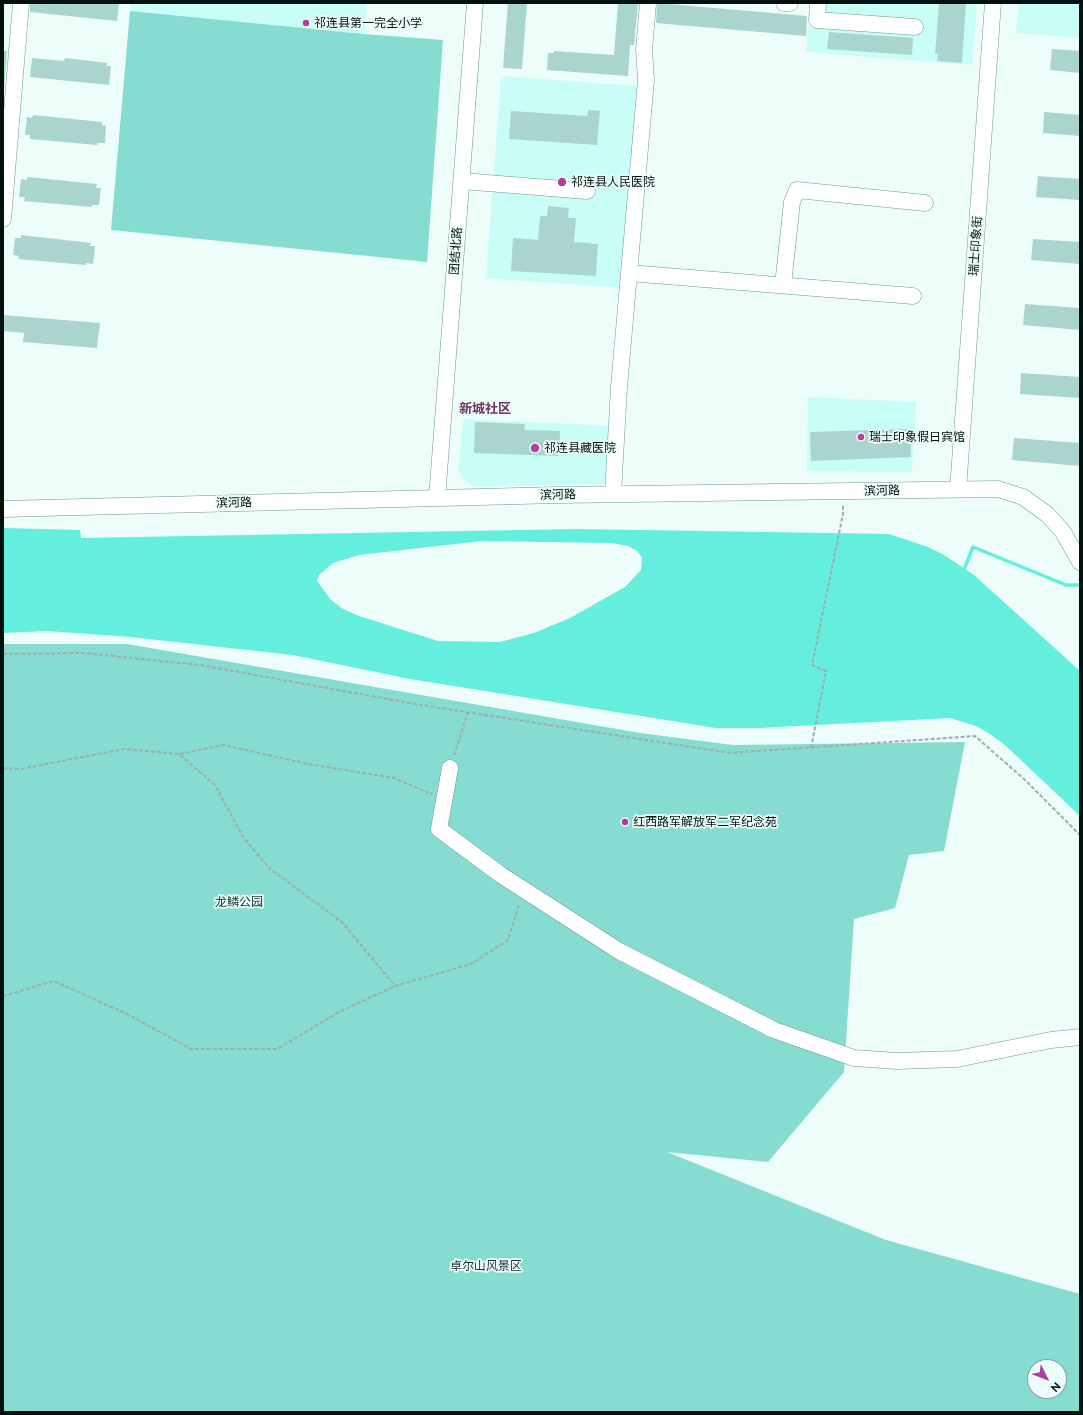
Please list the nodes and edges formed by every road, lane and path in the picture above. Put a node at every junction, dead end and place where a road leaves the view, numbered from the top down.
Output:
1 (21, 3) edge
2 (475, 3) edge
3 (648, 3) edge
4 (784, 3) edge
5 (790, 3) edge
6 (818, 3) edge
7 (993, 3) edge
8 (915, 28) dead end
9 (462, 181) junction
10 (587, 191) dead end
11 (924, 202) dead end
12 (3, 219) edge
13 (629, 273) junction
14 (783, 285) junction
15 (913, 296) dead end
16 (958, 490) junction
17 (612, 494) junction
18 (437, 498) junction
19 (3, 508) edge
20 (843, 514) dead end
21 (1080, 562) edge
22 (3, 654) edge
23 (468, 712) junction
24 (811, 748) junction
25 (179, 754) junction
26 (3, 768) edge
27 (450, 768) joint
28 (444, 800) junction
29 (1080, 835) edge
30 (524, 889) junction
31 (395, 986) junction
32 (3, 996) edge
33 (1080, 1037) edge

1 - 12 street
2 - 9 street, 团结北路
3 - 13 street
4 - 5 street
6 - 8 street
7 - 16 street, 瑞士印象街
9 - 10 street
9 - 18 street, 团结北路
11 - 14 street
13 - 14 street
13 - 17 street
14 - 15 street
16 - 17 street, 滨河路
16 - 21 street, 滨河路
17 - 18 street, 滨河路
18 - 19 street, 滨河路
20 - 24 path
22 - 23 path
23 - 24 path
23 - 27 path
24 - 29 path
25 - 26 path
25 - 28 path
25 - 31 path
27 - 28 street
28 - 30 street
30 - 31 path
30 - 33 street
31 - 32 path

